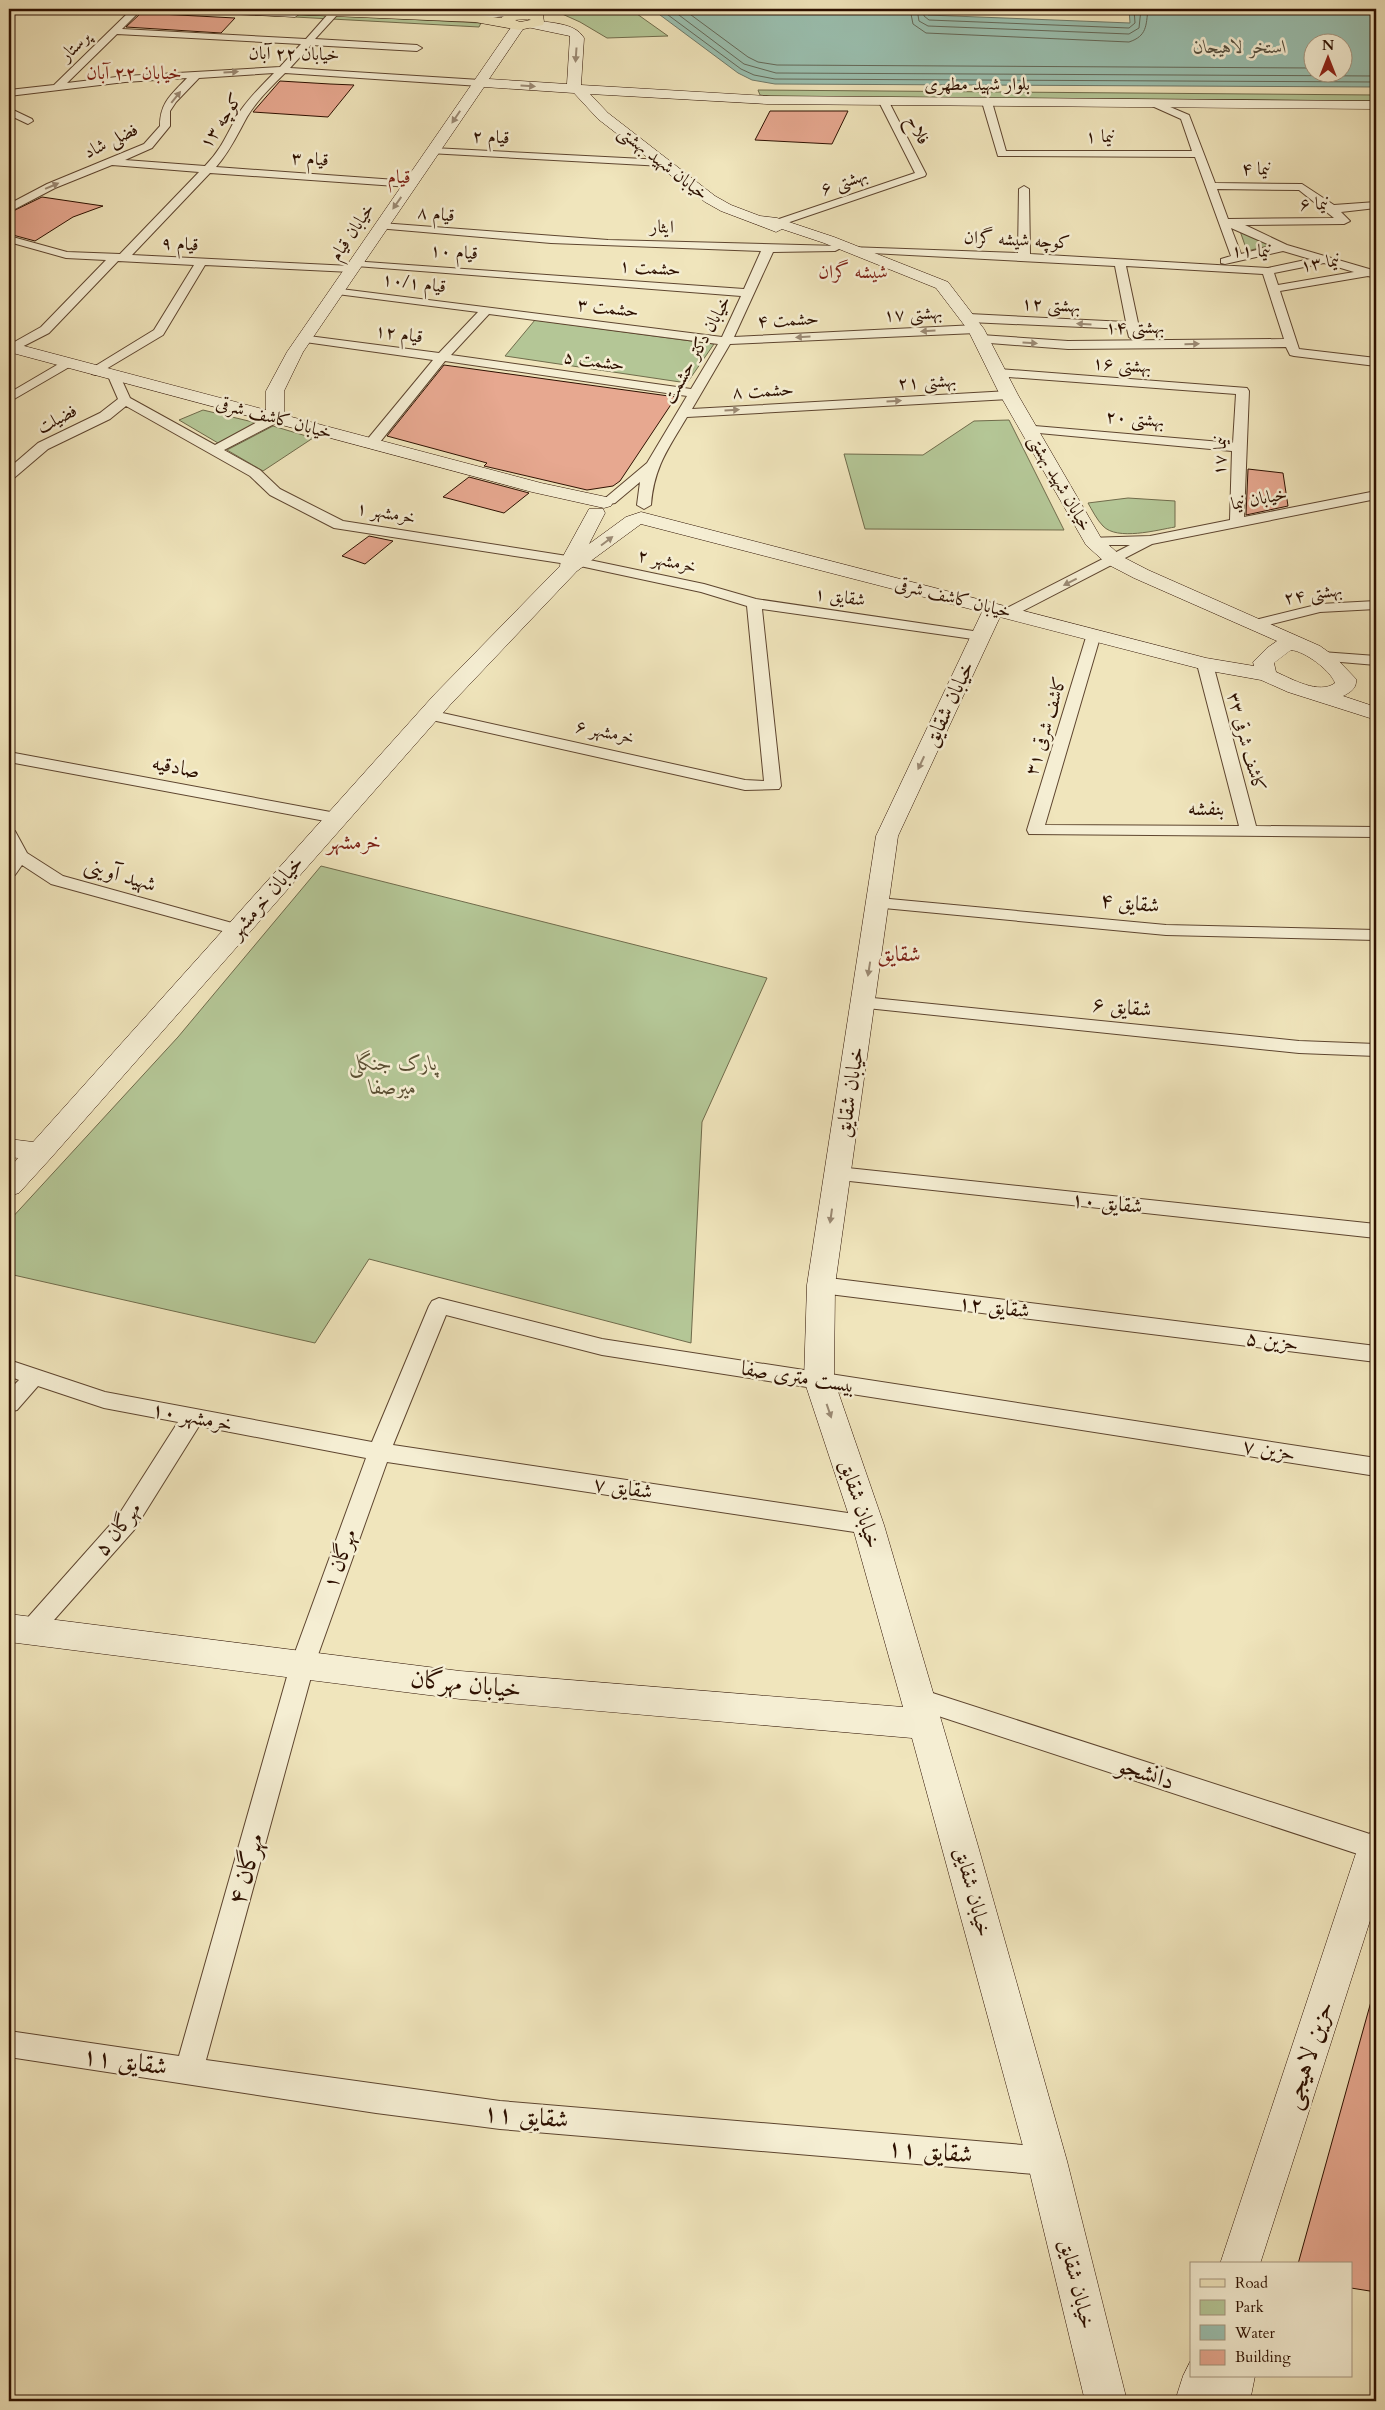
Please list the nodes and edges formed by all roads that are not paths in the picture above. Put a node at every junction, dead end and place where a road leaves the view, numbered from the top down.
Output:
1 (137, 9) edge
2 (208, 9) edge
3 (260, 9) edge
4 (344, 9) edge
5 (397, 9) edge
6 (332, 15) junction
7 (525, 16) edge
8 (492, 20) junction
9 (115, 31) junction
10 (310, 42) junction
11 (417, 48) dead end
12 (284, 70) junction
13 (197, 74) junction
14 (480, 82) junction
15 (58, 86) junction
16 (579, 89) junction
17 (9, 93) edge
18 (884, 102) junction
19 (987, 102) junction
20 (1156, 104) junction
21 (1198, 104) junction
22 (1376, 105) edge
23 (9, 111) edge
24 (1185, 117) junction
25 (15, 126) dead end
26 (433, 151) junction
27 (1198, 154) junction
28 (111, 162) junction
29 (663, 163) junction
30 (208, 170) junction
31 (922, 174) joint
32 (410, 184) junction
33 (1210, 186) junction
34 (1302, 187) joint
35 (1024, 189) dead end
36 (1376, 205) edge
37 (9, 208) edge
38 (1332, 209) junction
39 (758, 220) junction
40 (1227, 221) junction
41 (777, 223) junction
42 (381, 226) junction
43 (487, 236) joint
44 (9, 239) edge
45 (1283, 247) junction
46 (835, 248) junction
47 (768, 249) junction
48 (853, 249) junction
49 (1024, 256) junction
50 (119, 258) junction
51 (1236, 258) junction
52 (878, 260) junction
53 (1322, 260) junction
54 (201, 262) junction
55 (1120, 263) junction
56 (1178, 265) junction
57 (354, 266) junction
58 (1268, 271) junction
59 (1373, 274) edge
60 (549, 277) joint
61 (1274, 288) junction
62 (337, 290) junction
63 (749, 293) junction
64 (486, 310) junction
65 (1133, 326) junction
66 (975, 329) junction
67 (852, 335) joint
68 (304, 338) junction
69 (726, 341) junction
70 (1136, 345) junction
71 (10, 347) edge
72 (1292, 347) junction
73 (442, 357) junction
74 (67, 362) junction
75 (1376, 362) edge
76 (489, 364) joint
77 (96, 371) junction
78 (999, 373) junction
79 (114, 376) junction
80 (275, 391) junction
81 (1244, 391) joint
82 (695, 393) junction
83 (1009, 395) junction
84 (9, 398) edge
85 (125, 400) junction
86 (846, 404) joint
87 (236, 408) junction
88 (143, 411) junction
89 (683, 413) junction
90 (105, 416) junction
91 (275, 418) junction
92 (1028, 428) junction
93 (371, 444) junction
94 (1239, 448) junction
95 (215, 450) junction
96 (652, 465) junction
97 (9, 475) edge
98 (1376, 495) edge
99 (602, 507) junction
100 (639, 515) junction
101 (1237, 522) junction
102 (1150, 540) junction
103 (1093, 541) junction
104 (1114, 560) junction
105 (574, 563) junction
106 (754, 603) junction
107 (1376, 604) edge
108 (1002, 610) junction
109 (1256, 624) junction
110 (1094, 634) junction
111 (980, 636) junction
112 (1300, 644) junction
113 (1322, 657) junction
114 (1376, 661) edge
115 (1205, 664) junction
116 (1266, 675) junction
117 (1346, 679) junction
118 (1318, 694) junction
119 (1376, 701) edge
120 (1376, 714) edge
121 (429, 715) junction
122 (9, 757) edge
123 (336, 818) junction
124 (1036, 830) joint
125 (1249, 831) junction
126 (1376, 832) edge
127 (9, 835) edge
128 (20, 856) junction
129 (9, 871) edge
130 (879, 902) junction
131 (237, 930) junction
132 (1376, 935) edge
133 (864, 1003) junction
134 (1376, 1050) edge
135 (9, 1148) edge
136 (41, 1152) junction
137 (838, 1174) junction
138 (12, 1178) edge
139 (1376, 1231) edge
140 (821, 1285) junction
141 (438, 1306) joint
142 (1168, 1328) joint
143 (1376, 1354) edge
144 (9, 1368) edge
145 (34, 1376) junction
146 (819, 1380) junction
147 (9, 1404) edge
148 (192, 1417) junction
149 (1161, 1433) joint
150 (379, 1452) junction
151 (1376, 1467) edge
152 (868, 1525) junction
153 (19, 1630) edge
154 (302, 1666) junction
155 (921, 1711) junction
156 (1376, 1848) edge
157 (1376, 1898) edge
158 (9, 2044) edge
159 (189, 2071) junction
160 (1047, 2161) junction
161 (1241, 2262) edge
162 (1262, 2262) edge
163 (1203, 2378) edge
164 (1234, 2378) edge
165 (1106, 2401) edge
166 (1196, 2401) edge
167 (1229, 2401) edge

1 - 9 street, پرستار
2 - 6 main road
3 - 8 main road
4 - 7 main road
5 - 7 main road
6 - 8 main road
6 - 10 street, کوچه ۱۳
7 - 8 main road
7 - 14 main road, خیابان قیام
7 - 16 main road
9 - 10 street
9 - 15 street, پرستار
10 - 11 street
10 - 12 street, کوچه ۱۳
13 -> 12 street, خیابان ۲۲ آبان
12 - 14 street, خیابان ۲۲ آبان
12 - 30 street, کوچه ۱۳
13 - 15 street, خیابان ۲۲ آبان
28 -> 13 street, فضلی شاد
14 -> 16 main road, خیابان ۲۲ آبان
14 -> 26 main road, خیابان قیام
15 - 17 street, خیابان ۲۲ آبان
16 - 18 main road, بلوار شهید مطهری
16 - 29 main road, خیابان شهید بهشتی
18 - 19 main road, بلوار شهید مطهری
18 - 31 street, فلاح
19 - 20 main road, بلوار شهید مطهری
19 - 27 street, نیما ۱
20 - 21 main road, بلوار شهید مطهری
20 - 24 street
21 - 22 main road, بلوار شهید مطهری
21 - 24 street
23 - 25 street
24 - 27 street
26 - 29 street, قیام ۲
26 - 32 main road, خیابان قیام
27 - 33 street
28 - 30 street, قیام ۳
37 -> 28 street, فضلی شاد
29 - 39 main road, خیابان شهید بهشتی
30 - 32 street, قیام ۳
30 - 50 street, کوچه ۱۳
31 - 41 street, بهشتی ۶
32 -> 42 main road, خیابان قیام
33 - 34 street, نیما ۴
33 - 40 street
34 - 38 street, نیما ۶
35 - 49 street
36 - 38 street
38 - 40 street, نیما ۶
39 - 41 main road, خیابان شهید بهشتی
39 - 46 main road, خیابان شهید بهشتی
40 - 45 street
40 - 51 street
41 - 48 main road, خیابان شهید بهشتی
42 - 43 street, قیام ۸
42 - 57 main road, خیابان قیام
43 - 47 street, ایثار
44 - 50 street, قیام ۹
45 - 51 street
45 - 53 street
46 - 47 street, ایثار
46 - 52 main road, خیابان شهید بهشتی
47 - 63 street, خیابان دکتر حشمت
48 - 49 street, کوچه شیشه گران
48 - 52 main road, خیابان شهید بهشتی
49 - 55 street, کوچه شیشه گران
50 - 54 street, قیام ۹
50 - 71 street, کوچه ۱۳
51 - 56 street
52 - 66 main road, خیابان شهید بهشتی
53 - 58 street, نیما ۱۱
53 - 59 street
54 - 57 street, قیام ۹
54 - 77 street
55 - 56 street, کوچه شیشه گران
55 - 65 street
56 - 58 street, نیما ۱۱
57 - 60 street, قیام ۱۰
57 - 62 main road, خیابان قیام
58 - 61 street
59 - 61 street, نیما ۱۳
60 - 63 street, حشمت ۱
61 - 72 street
62 - 64 street, قیام ۱۰/۱
62 - 68 main road, خیابان قیام
63 - 69 street, خیابان دکتر حشمت
64 - 69 street, حشمت ۳
64 - 73 street
65 -> 66 street, بهشتی ۱۲
65 - 70 street
66 -> 67 street, بهشتی ۱۷
66 -> 70 street, بهشتی ۱۴
66 - 78 main road, خیابان شهید بهشتی
67 -> 69 street, حشمت ۴
68 - 73 street, قیام ۱۲
68 - 80 main road, خیابان قیام
69 - 82 street, خیابان دکتر حشمت
70 -> 72 street, بهشتی ۱۴
71 - 74 main road, خیابان کاشف شرقی
72 - 75 street, بهشتی ۱۴
73 - 76 street, قیام ۱۲
73 - 93 street
74 - 77 main road, خیابان کاشف شرقی
74 - 84 street
76 - 82 street, حشمت ۵
77 - 79 main road, خیابان کاشف شرقی
78 - 81 street, بهشتی ۱۶
78 - 83 main road, خیابان شهید بهشتی
79 - 85 street
79 - 87 main road, خیابان کاشف شرقی
80 - 87 main road
80 - 91 main road
81 - 94 street, نیما ۱۷
82 - 89 street, خیابان دکتر حشمت
86 -> 83 street, بهشتی ۲۱
83 - 92 main road, خیابان شهید بهشتی
85 - 88 street
85 - 90 street, فضیلت
89 -> 86 street, حشمت ۸
87 - 91 main road, خیابان کاشف شرقی
88 - 90 street
88 - 95 street
89 - 96 street, خیابان دکتر حشمت
90 - 97 street, فضیلت
91 - 93 main road, خیابان کاشف شرقی
91 - 95 street
92 - 94 street, بهشتی ۲۰
92 - 103 main road, خیابان شهید بهشتی
93 - 99 main road, خیابان کاشف شرقی
94 - 101 street, نیما ۱۷
95 - 105 street, خرمشهر ۱
96 - 99 street
96 - 100 street
98 - 101 street, خیابان نیما
99 - 100 main road, خیابان کاشف شرقی
99 - 105 main road
105 -> 100 main road
100 - 108 main road, خیابان کاشف شرقی
101 - 102 street, خیابان نیما
102 - 103 street, خیابان نیما
102 - 104 street, خیابان نیما
103 - 104 main road, خیابان شهید بهشتی
104 -> 108 street, خیابان نیما
104 - 109 main road, خیابان شهید بهشتی
105 - 106 street, خرمشهر ۲
105 - 121 main road, خیابان خرمشهر
106 - 111 street, شقایق ۱
106 - 121 street, خرمشهر ۶
107 - 109 street, بهشتی ۲۴
108 - 110 main road, خیابان کاشف شرقی
108 - 111 main road, خیابان شقایق
109 - 112 main road, خیابان شهید بهشتی
110 - 115 main road, خیابان کاشف شرقی
110 - 124 street, کاشف شرقی ۳۱
111 -> 130 main road, خیابان شقایق
112 - 113 main road, خیابان شهید بهشتی
112 - 116 main road
113 - 114 street
113 - 117 main road, خیابان شهید بهشتی
115 - 116 main road, خیابان کاشف شرقی
115 - 125 street, کاشف شرقی ۳۳
116 - 118 main road, خیابان کاشف شرقی
117 - 118 main road
117 - 119 main road, خیابان شهید بهشتی
118 - 120 main road, خیابان کاشف شرقی
121 - 123 main road, خیابان خرمشهر
122 - 123 street, صادقیه
123 - 131 main road, خیابان خرمشهر
124 - 125 street, بنفشه
125 - 126 street, بنفشه
127 - 128 street, شهید آوینی
128 - 129 street
128 - 131 street, شهید آوینی
130 - 132 street, شقایق ۴
130 -> 133 main road, خیابان شقایق
131 - 136 main road, خیابان خرمشهر
133 - 134 street, شقایق ۶
133 - 137 main road, خیابان شقایق
135 - 136 main road
136 - 138 main road, خیابان خرمشهر
137 - 139 street, شقایق ۱۰
137 -> 140 main road, خیابان شقایق
140 - 142 street, شقایق ۱۲
140 - 146 main road, خیابان شقایق
141 - 146 street, بیست متری صفا
141 - 150 street, مهرگان ۱
142 - 143 street, حزین ۵
144 - 145 street, خرمشهر ۱۰
145 - 147 street
145 - 148 street, خرمشهر ۱۰
146 - 149 street, بیست متری صفا
146 -> 152 main road, خیابان شقایق
148 - 150 street, خرمشهر ۱۰
148 - 153 street, مهرگان ۵
149 - 151 street, حزین ۷
150 - 152 street, شقایق ۷
150 - 154 street, مهرگان ۱
152 - 155 main road, خیابان شقایق
153 - 154 main road, خیابان مهرگان
154 - 155 main road, خیابان مهرگان
154 - 159 street, مهرگان ۴
155 - 156 street, دانشجو
155 - 160 main road, خیابان شقایق
156 - 161 main road, حزین لاهیجی
157 - 162 main road, حزین لاهیجی
158 - 159 street, شقایق ۱۱
159 - 160 street, شقایق ۱۱
160 - 165 main road, خیابان شقایق
163 - 166 main road
164 - 167 main road

